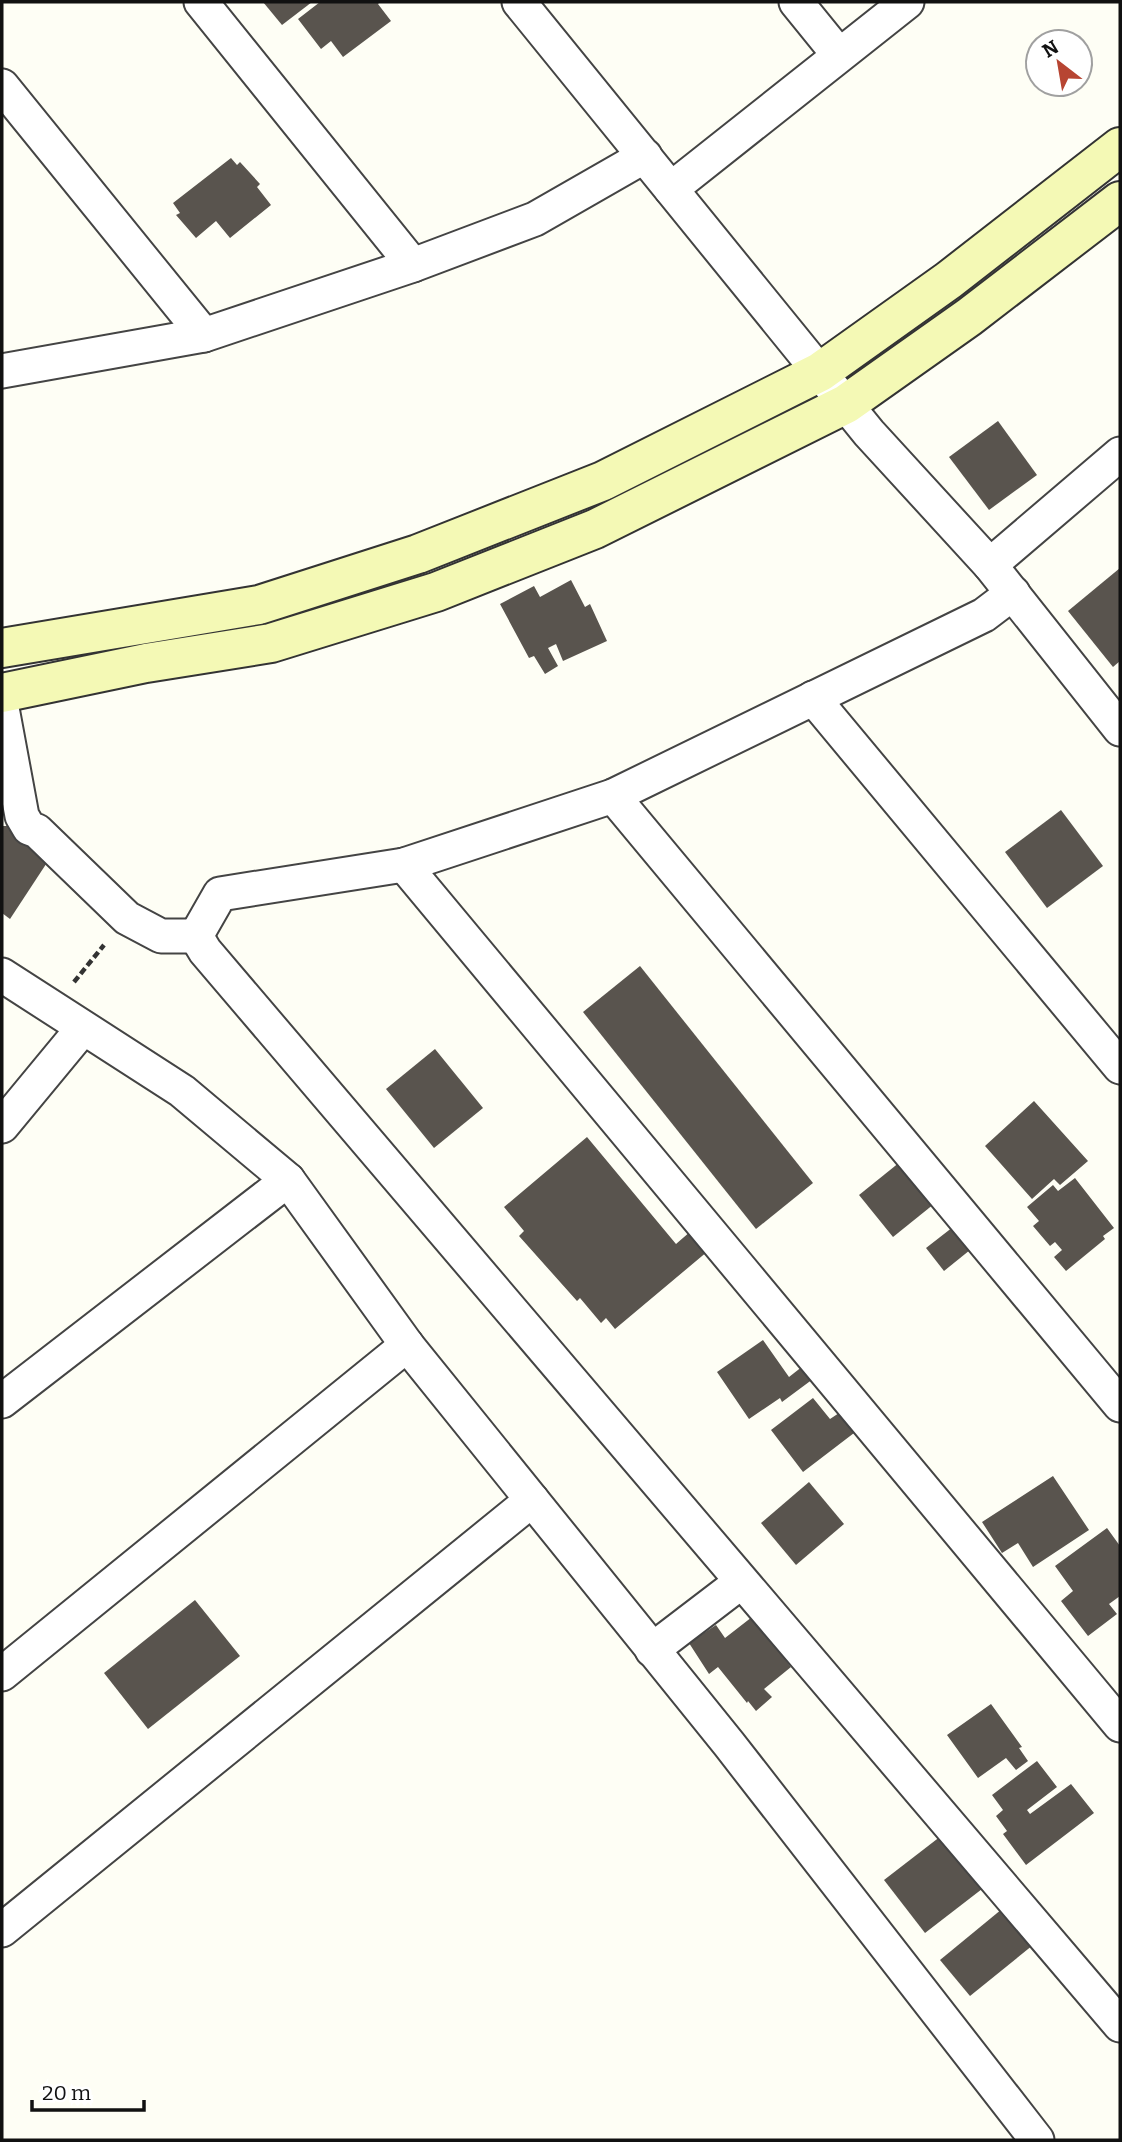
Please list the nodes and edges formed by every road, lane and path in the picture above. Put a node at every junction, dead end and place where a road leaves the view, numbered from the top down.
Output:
1 (201, 2) edge
2 (519, 2) edge
3 (796, 2) edge
4 (906, 2) edge
5 (839, 55) junction
6 (2, 86) edge
7 (1120, 147) edge
8 (645, 156) junction
9 (671, 188) junction
10 (1120, 201) edge
11 (413, 265) junction
12 (204, 335) junction
13 (2, 371) edge
14 (820, 372) junction
15 (846, 404) junction
16 (1120, 454) edge
17 (990, 565) junction
18 (1013, 593) junction
19 (2, 648) edge
20 (2, 692) edge
21 (813, 698) junction
22 (2, 708) edge
23 (1120, 729) edge
24 (613, 796) junction
25 (404, 864) junction
26 (127, 918) junction
27 (196, 936) junction
28 (2, 975) edge
29 (53, 1008) junction
30 (83, 1028) junction
31 (1120, 1067) edge
32 (2, 1126) edge
33 (288, 1180) junction
34 (407, 1345) junction
35 (2, 1401) edge
36 (1120, 1405) edge
37 (532, 1500) junction
38 (741, 1581) junction
39 (652, 1650) junction
40 (2, 1674) edge
41 (1120, 1725) edge
42 (2, 1930) edge
43 (1120, 2025) edge
44 (1037, 2140) edge

1 - 11 street
2 - 8 street
3 - 5 street
4 - 5 street
5 - 9 street
6 - 12 street
7 - 14 street
8 - 9 street
8 - 11 street
9 - 14 street
10 - 15 street
11 - 12 street
12 - 13 street
14 - 15 street
14 - 19 street
15 - 17 street
15 - 20 street
16 - 17 street
17 - 18 street
18 - 21 street
18 - 23 street
21 - 24 street
21 - 31 street
22 - 26 street
24 - 25 street
24 - 36 street
25 - 27 street
25 - 41 street
26 - 27 street
26 - 29 path
27 - 38 street
28 - 29 street
29 - 30 street
30 - 32 street
30 - 33 street
33 - 34 street
33 - 35 street
34 - 37 street
34 - 40 street
37 - 39 street
37 - 42 street
38 - 39 street
38 - 43 street
39 - 44 street

